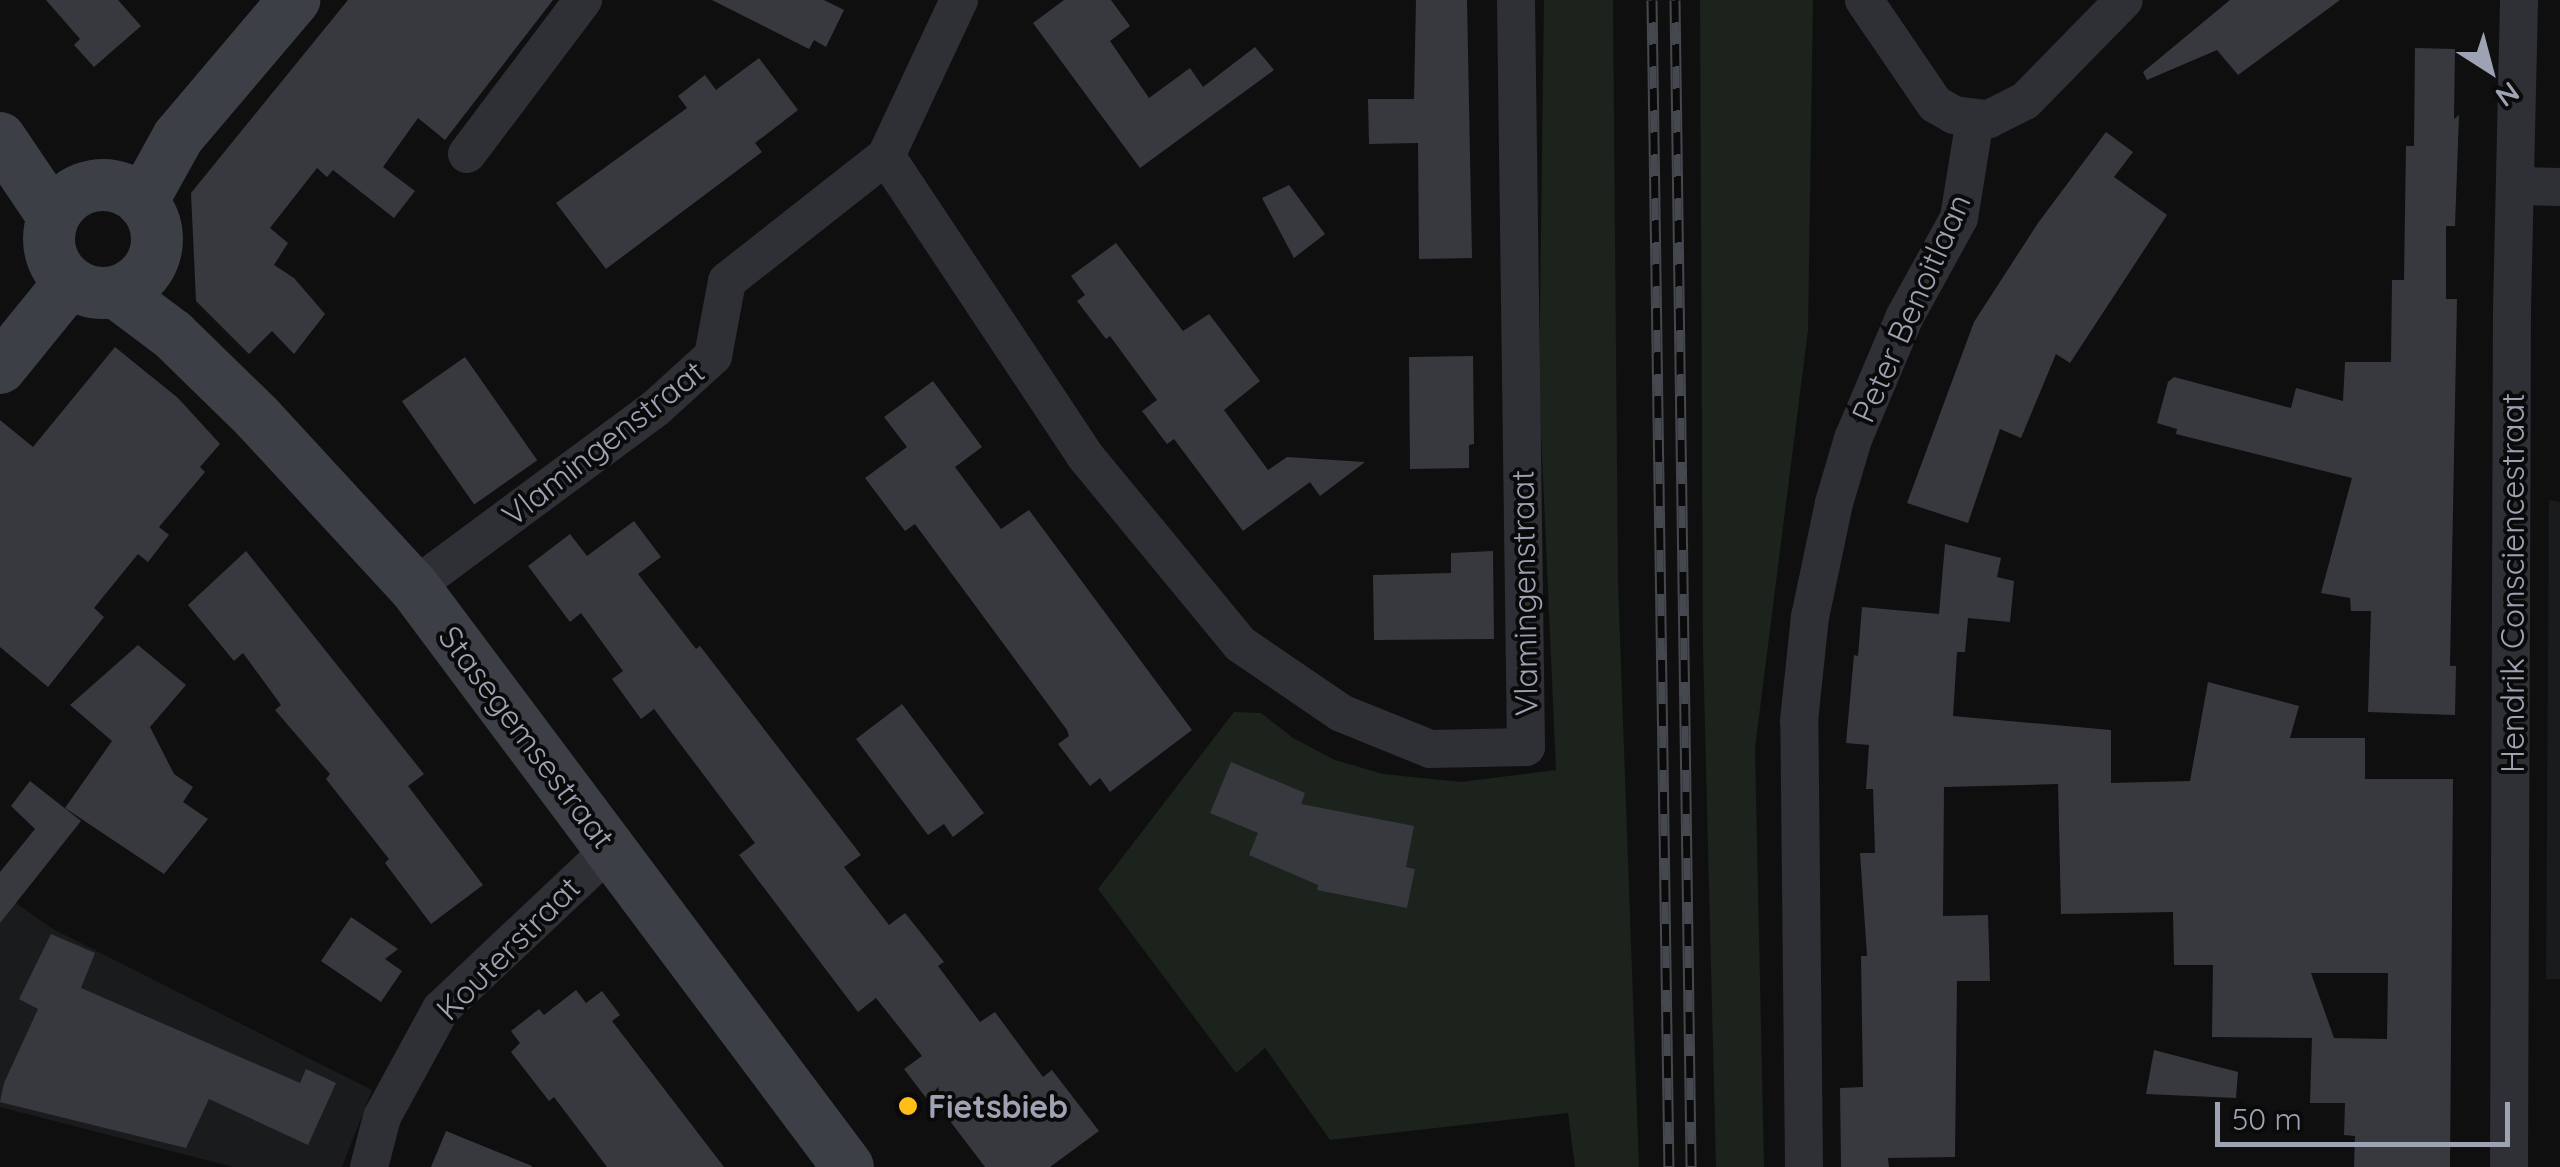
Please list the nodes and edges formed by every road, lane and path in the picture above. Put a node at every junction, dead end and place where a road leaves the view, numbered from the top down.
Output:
1 (294, 0) edge
2 (583, 0) edge
3 (959, 0) edge
4 (1516, 0) edge
5 (1864, 0) edge
6 (2124, 0) edge
7 (2519, 0) edge
8 (1975, 119) junction
9 (2, 139) edge
10 (467, 154) dead end
11 (886, 156) junction
12 (2516, 186) junction
13 (2560, 187) edge
14 (95, 199) junction
15 (110, 283) junction
16 (0, 368) edge
17 (414, 588) junction
18 (612, 848) junction
19 (368, 1167) edge
20 (848, 1167) edge
21 (1804, 1167) edge
22 (2508, 1167) edge

1 - 14 street
2 - 10 street
3 - 11 street, Vlamingenstraat
4 - 11 street, Vlamingenstraat
5 - 8 street
6 - 8 street
7 - 12 street, Hendrik Consciencestraat
8 - 21 street, Peter Benoitlaan
9 - 14 street
11 - 17 street, Vlamingenstraat
12 - 13 street
12 - 22 street, Hendrik Consciencestraat
14 - 15 street, Stasegemsestraat
14 - 15 street
15 - 16 street
15 - 17 street, Stasegemsestraat
17 - 18 street, Stasegemsestraat
18 - 19 street, Kouterstraat
18 - 20 street, Stasegemsestraat

